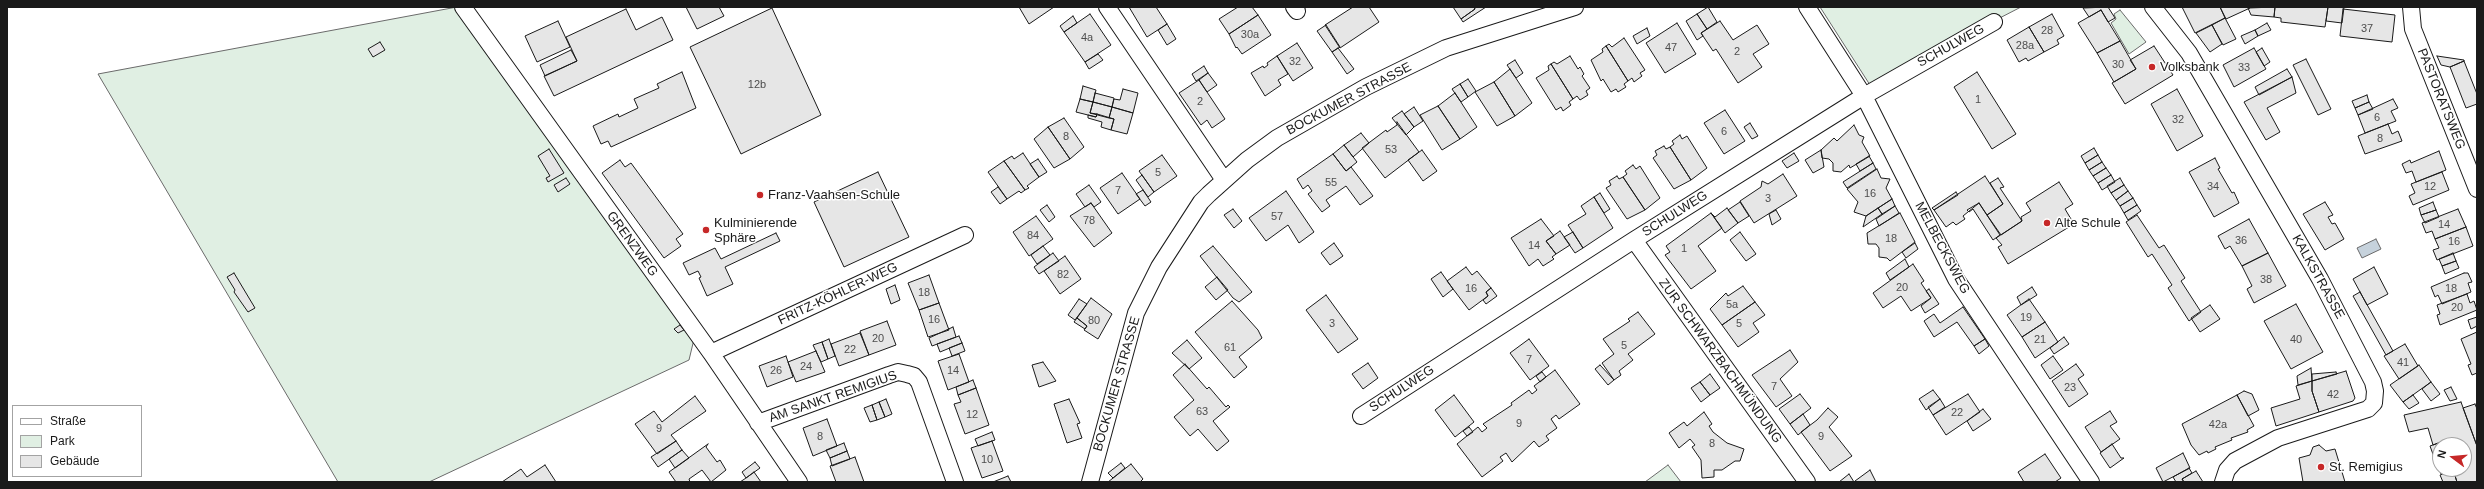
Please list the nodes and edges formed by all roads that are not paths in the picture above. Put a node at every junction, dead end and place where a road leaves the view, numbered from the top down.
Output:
1 (463, 7) edge
2 (1107, 7) edge
3 (1575, 7) edge
4 (1807, 7) edge
5 (2152, 7) edge
6 (2411, 7) edge
7 (1994, 22) dead end
8 (1864, 96) junction
9 (1224, 180) junction
10 (2477, 189) edge
11 (965, 235) dead end
12 (1634, 240) junction
13 (711, 354) junction
14 (1361, 416) dead end
15 (758, 423) junction
16 (799, 482) edge
17 (955, 482) edge
18 (1090, 482) edge
19 (1807, 482) edge
20 (2091, 482) edge
21 (2223, 482) edge

1 - 13 street, GRENZWEG
2 - 9 street
3 - 9 street, BOCKUMER STRASSE
4 - 8 street, MELBECKSWEG
5 - 21 street, KALKSTRASSE
6 - 10 street, PASTORATSWEG
7 - 8 street, SCHULWEG
8 - 12 street, SCHULWEG
8 - 20 street, MELBECKSWEG
9 - 18 street, BOCKUMER STRASSE
11 - 13 street, FRITZ-KÖHLER-WEG
12 - 14 street, SCHULWEG
12 - 19 street, ZUR SCHWARZBACHMÜNDUNG
13 - 15 street, GRENZWEG
15 - 16 street, GRENZWEG
15 - 17 street, AM SANKT REMIGIUS

